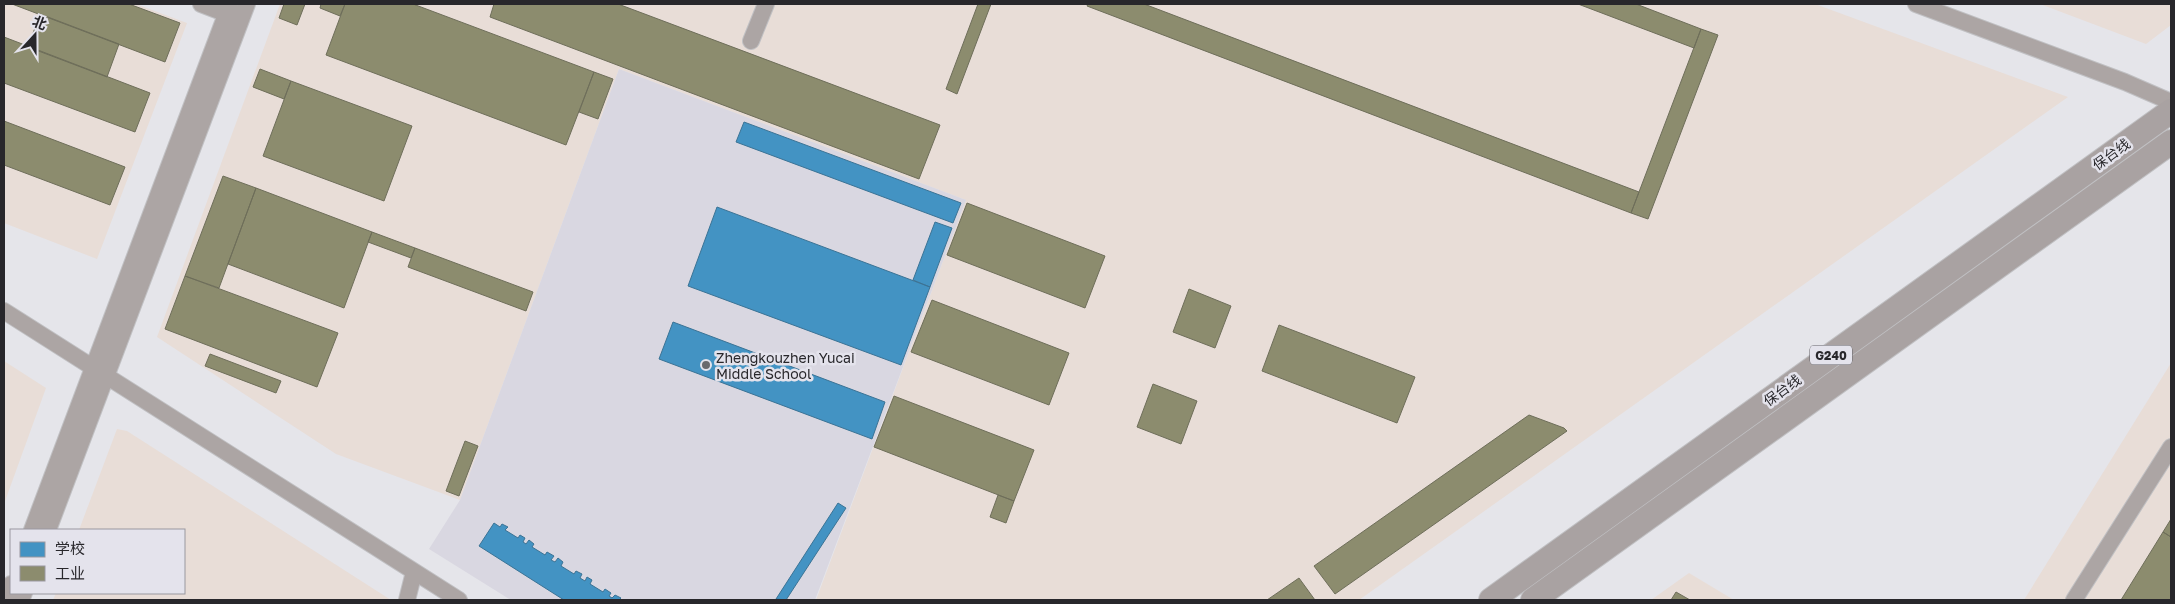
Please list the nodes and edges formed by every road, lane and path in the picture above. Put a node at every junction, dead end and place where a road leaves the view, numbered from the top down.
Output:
1 (201, 4) edge
2 (246, 4) edge
3 (766, 4) edge
4 (1916, 4) edge
5 (228, 9) edge
6 (751, 41) dead end
7 (2171, 102) edge
8 (2171, 111) edge
9 (2171, 142) edge
10 (4, 311) edge
11 (99, 372) junction
12 (2171, 447) edge
13 (2166, 465) edge
14 (32, 529) edge
15 (48, 529) edge
16 (414, 572) junction
17 (10, 587) edge
18 (5, 600) edge
19 (407, 600) edge
20 (460, 600) edge
21 (1491, 600) edge
22 (1533, 600) edge
23 (2074, 600) edge

1 - 5 street
2 - 11 street
3 - 6 street
4 - 7 street
5 - 11 street
8 - 21 highway, 保台线 / G240
9 - 22 highway, 保台线 / G240
10 - 11 street
11 - 14 street
11 - 15 street
11 - 16 street
12 - 13 street
13 - 23 street
16 - 19 street
16 - 20 street
17 - 18 street

